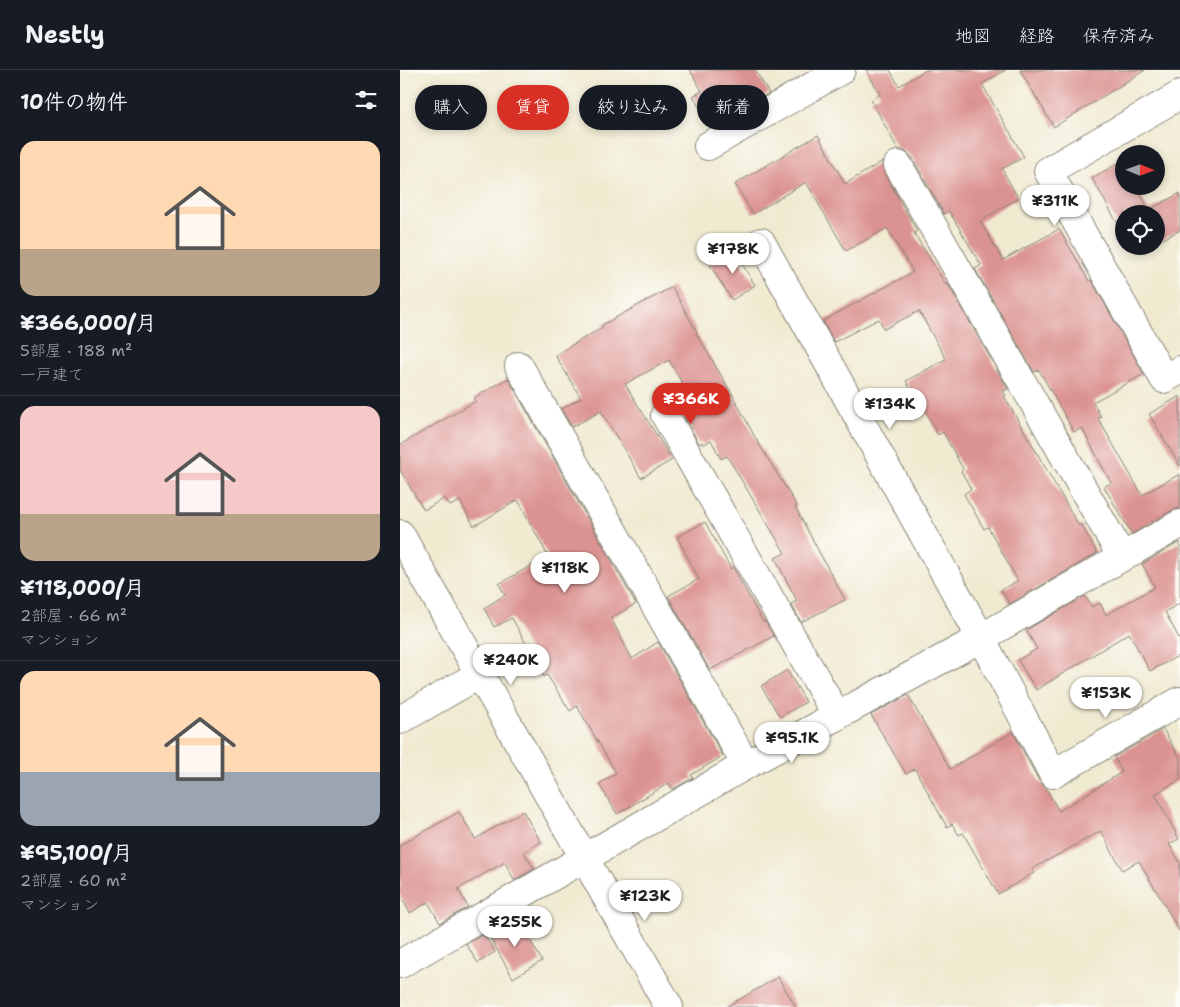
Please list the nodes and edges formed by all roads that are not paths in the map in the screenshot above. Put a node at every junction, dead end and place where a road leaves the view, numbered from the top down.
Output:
1 (841, 70) edge
2 (1180, 95) edge
3 (708, 146) dead end
4 (898, 166) dead end
5 (761, 242) dead end
6 (519, 366) dead end
7 (1180, 370) edge
8 (665, 415) dead end
9 (1180, 524) edge
10 (400, 534) edge
11 (1122, 558) junction
12 (981, 638) junction
13 (480, 674) junction
14 (1180, 701) edge
15 (837, 716) junction
16 (400, 720) edge
17 (746, 765) junction
18 (585, 859) junction
19 (400, 964) edge
20 (669, 1007) edge

1 - 3 street
2 - 7 street
4 - 11 street
5 - 12 street
6 - 17 street
8 - 15 street
9 - 11 street
10 - 13 street
11 - 12 street
12 - 14 street
12 - 15 street
13 - 16 street
13 - 18 street
15 - 17 street
17 - 18 street
18 - 19 street
18 - 20 street

